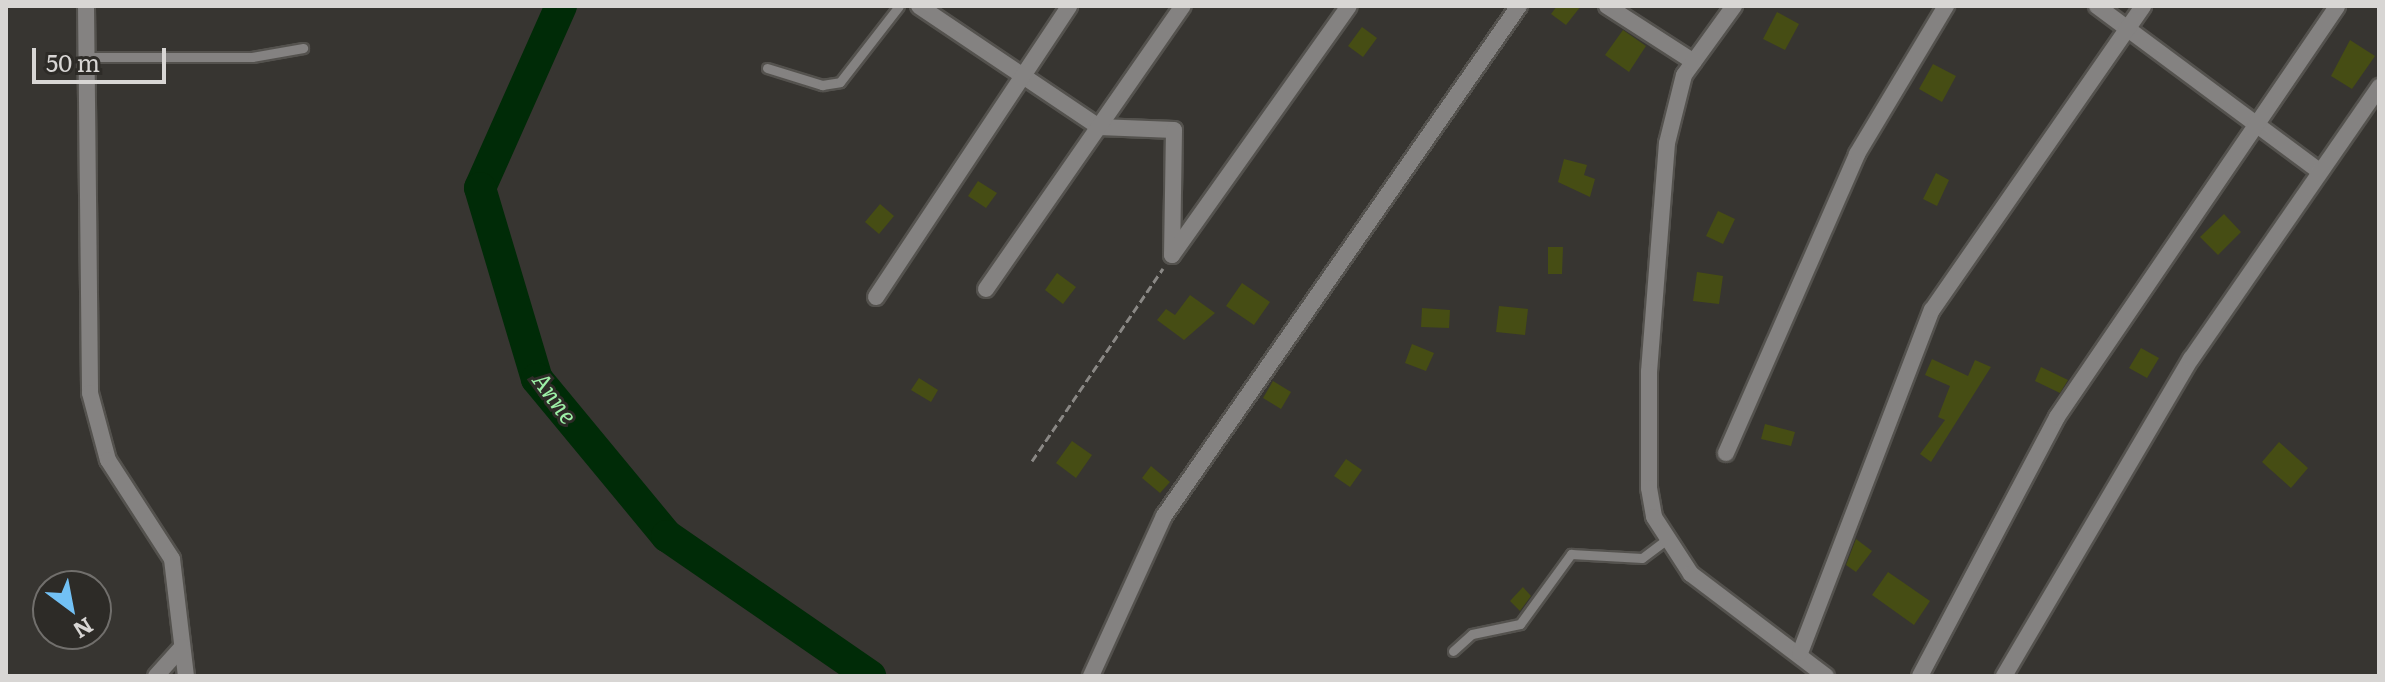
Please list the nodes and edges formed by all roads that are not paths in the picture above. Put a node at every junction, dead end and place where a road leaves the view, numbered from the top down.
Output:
1 (86, 6) edge
2 (899, 6) edge
3 (919, 6) edge
4 (1069, 6) edge
5 (1183, 6) edge
6 (1349, 6) edge
7 (1519, 6) edge
8 (1607, 6) edge
9 (1734, 6) edge
10 (1946, 6) edge
11 (2097, 6) edge
12 (2143, 6) edge
13 (2337, 6) edge
14 (2130, 27) junction
15 (303, 48) dead end
16 (87, 57) junction
17 (1694, 62) junction
18 (767, 68) dead end
19 (1023, 81) junction
20 (2379, 87) edge
21 (2255, 120) junction
22 (1099, 127) junction
23 (2318, 170) junction
24 (986, 289) dead end
25 (876, 297) dead end
26 (1726, 453) dead end
27 (1667, 539) junction
28 (182, 647) junction
29 (1453, 651) dead end
30 (1800, 653) junction
31 (156, 676) edge
32 (186, 676) edge
33 (1091, 676) edge
34 (1826, 676) edge
35 (1920, 676) edge
36 (2004, 676) edge

1 - 16 street
2 - 18 lane
3 - 19 street
4 - 19 street
5 - 22 street
6 - 22 street
7 - 33 street
8 - 17 street
9 - 17 street
10 - 26 street
11 - 14 street
12 - 14 street
13 - 21 street
14 - 21 street
14 - 30 street
15 - 16 lane
16 - 28 street
17 - 27 street
19 - 22 street
19 - 25 street
20 - 23 street
21 - 23 street
21 - 35 street
22 - 24 street
23 - 36 street
27 - 29 lane
27 - 30 street
28 - 31 street
28 - 32 street
30 - 34 street

